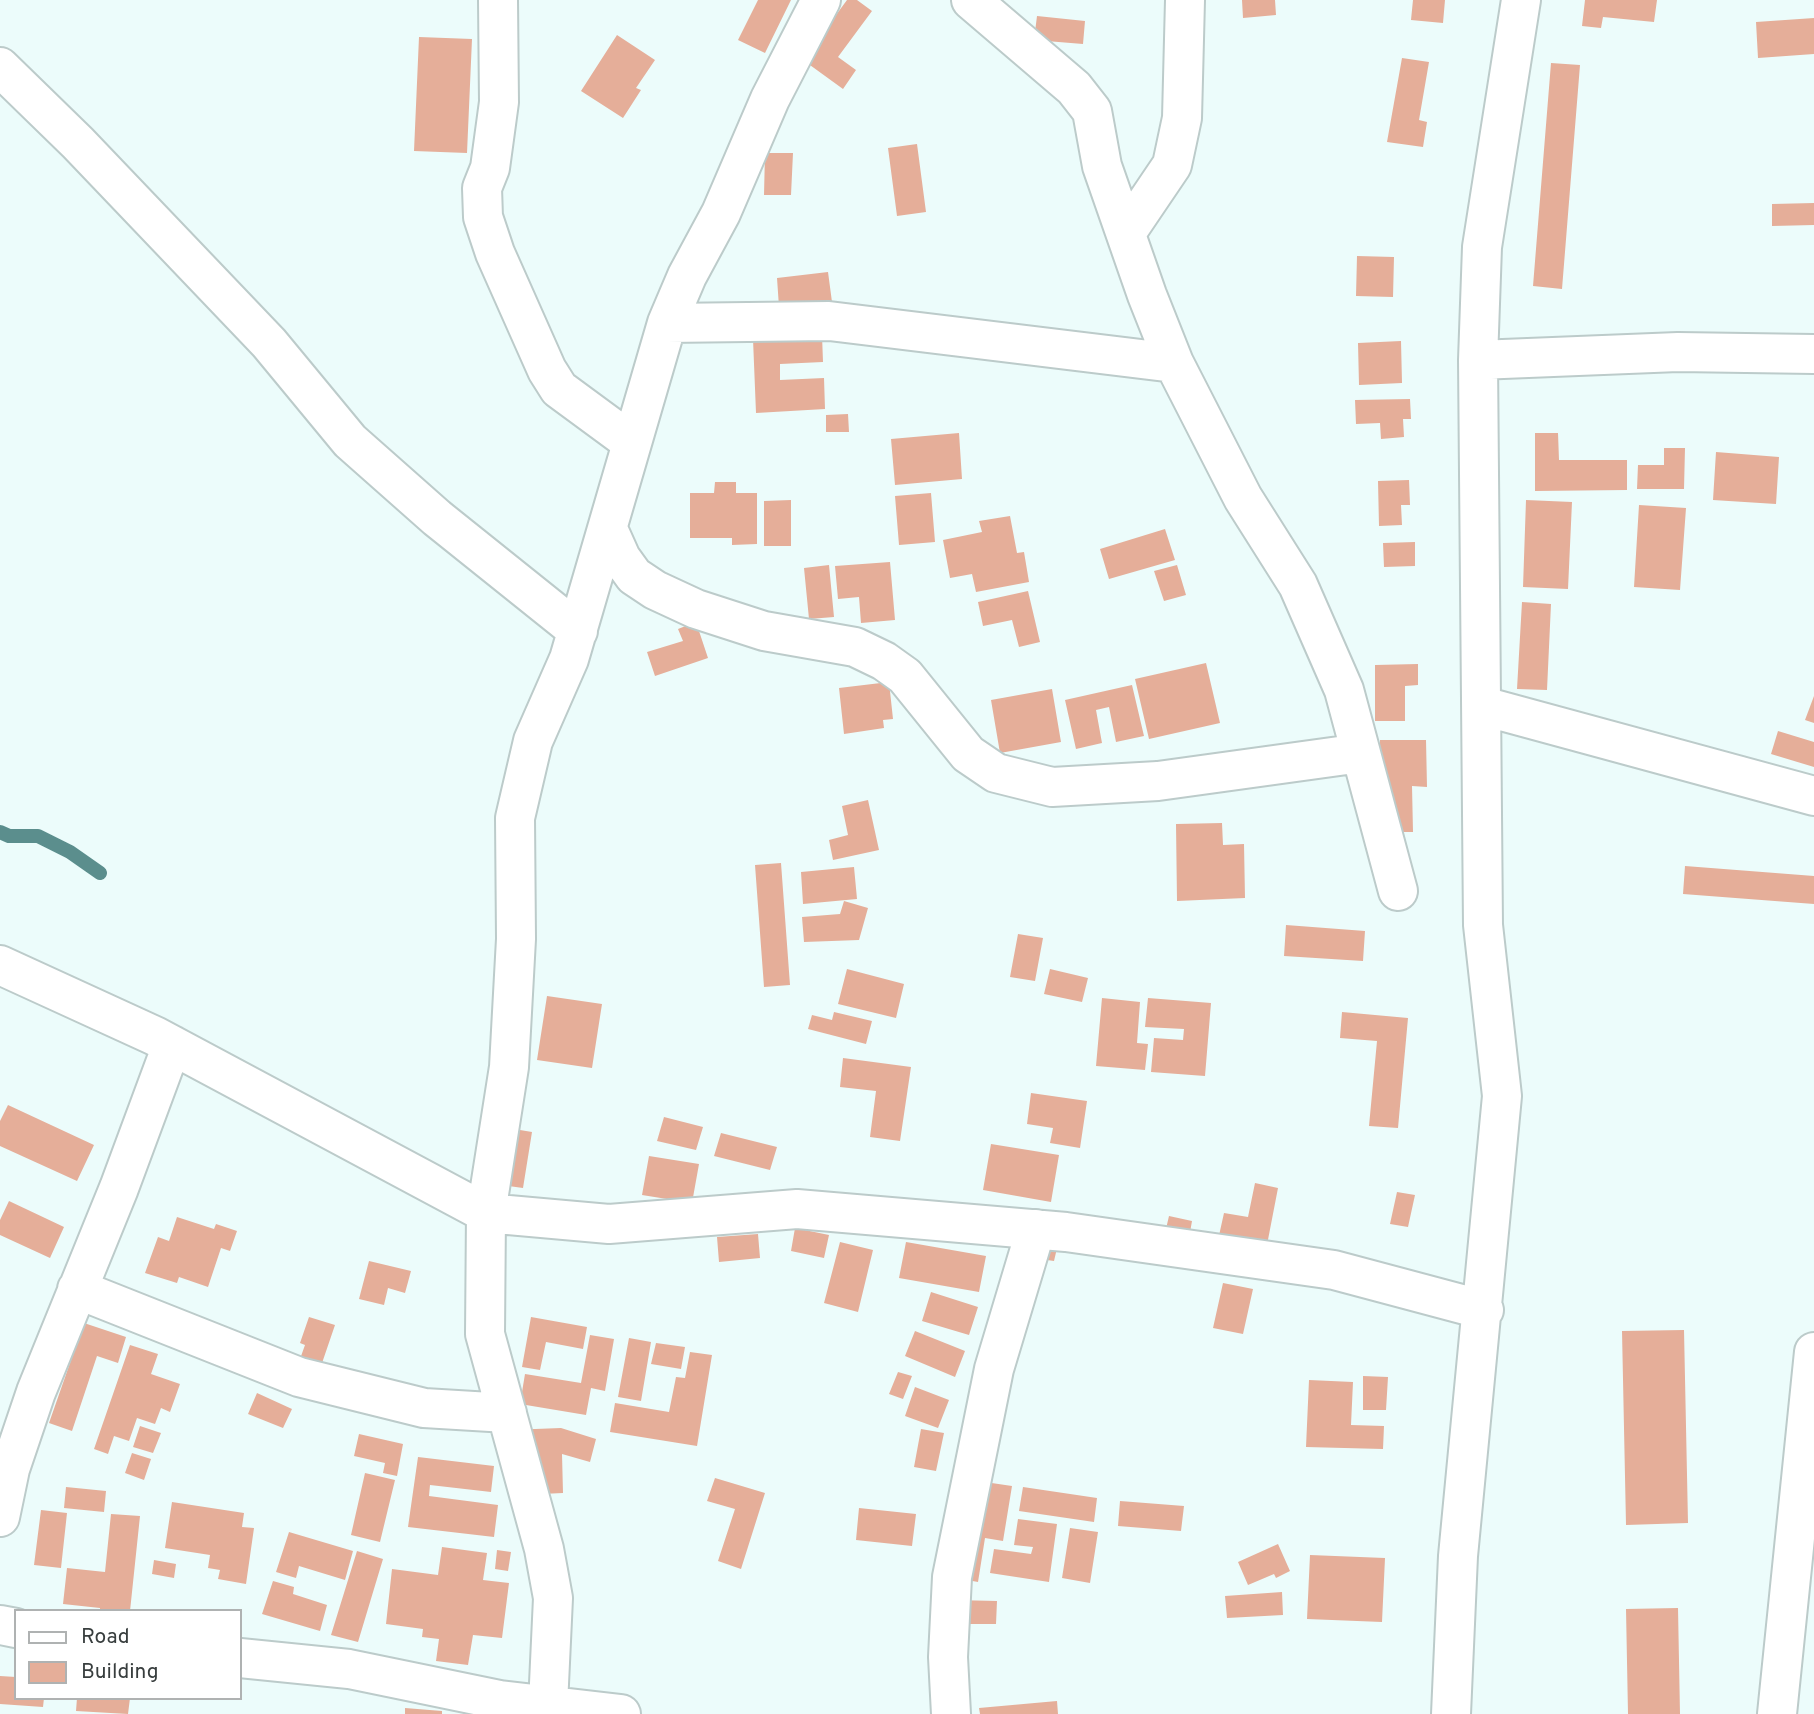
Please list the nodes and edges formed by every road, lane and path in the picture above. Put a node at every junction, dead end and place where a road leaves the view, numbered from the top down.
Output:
1 (498, 0) edge
2 (821, 0) edge
3 (971, 0) edge
4 (1185, 0) edge
5 (1521, 0) edge
6 (0, 67) edge
7 (1126, 233) junction
8 (667, 323) junction
9 (1814, 354) edge
10 (1478, 360) junction
11 (1174, 363) junction
12 (631, 442) junction
13 (608, 528) junction
14 (578, 631) junction
15 (1483, 705) junction
16 (1361, 753) junction
17 (1814, 796) edge
18 (1398, 891) dead end
19 (0, 965) edge
20 (172, 1045) junction
21 (486, 1213) junction
22 (1036, 1229) junction
23 (77, 1289) junction
24 (1484, 1310) junction
25 (1814, 1352) edge
26 (507, 1413) junction
27 (0, 1517) edge
28 (242, 1658) edge
29 (548, 1705) junction
30 (621, 1714) edge
31 (951, 1714) edge
32 (1451, 1714) edge
33 (1777, 1714) edge

1 - 12 street
2 - 8 street
3 - 7 street
4 - 7 street
5 - 10 street
6 - 14 street
7 - 11 street
8 - 11 street
8 - 12 street
9 - 10 street
10 - 15 street
11 - 16 street
12 - 13 street
13 - 14 street
13 - 16 street
14 - 21 street
15 - 17 street
15 - 24 street
16 - 18 street
19 - 20 street
20 - 21 street
20 - 23 street
21 - 22 street
21 - 26 street
22 - 24 street
22 - 31 street
23 - 26 street
23 - 27 street
24 - 32 street
25 - 33 street
26 - 29 street
28 - 29 street
29 - 30 street

